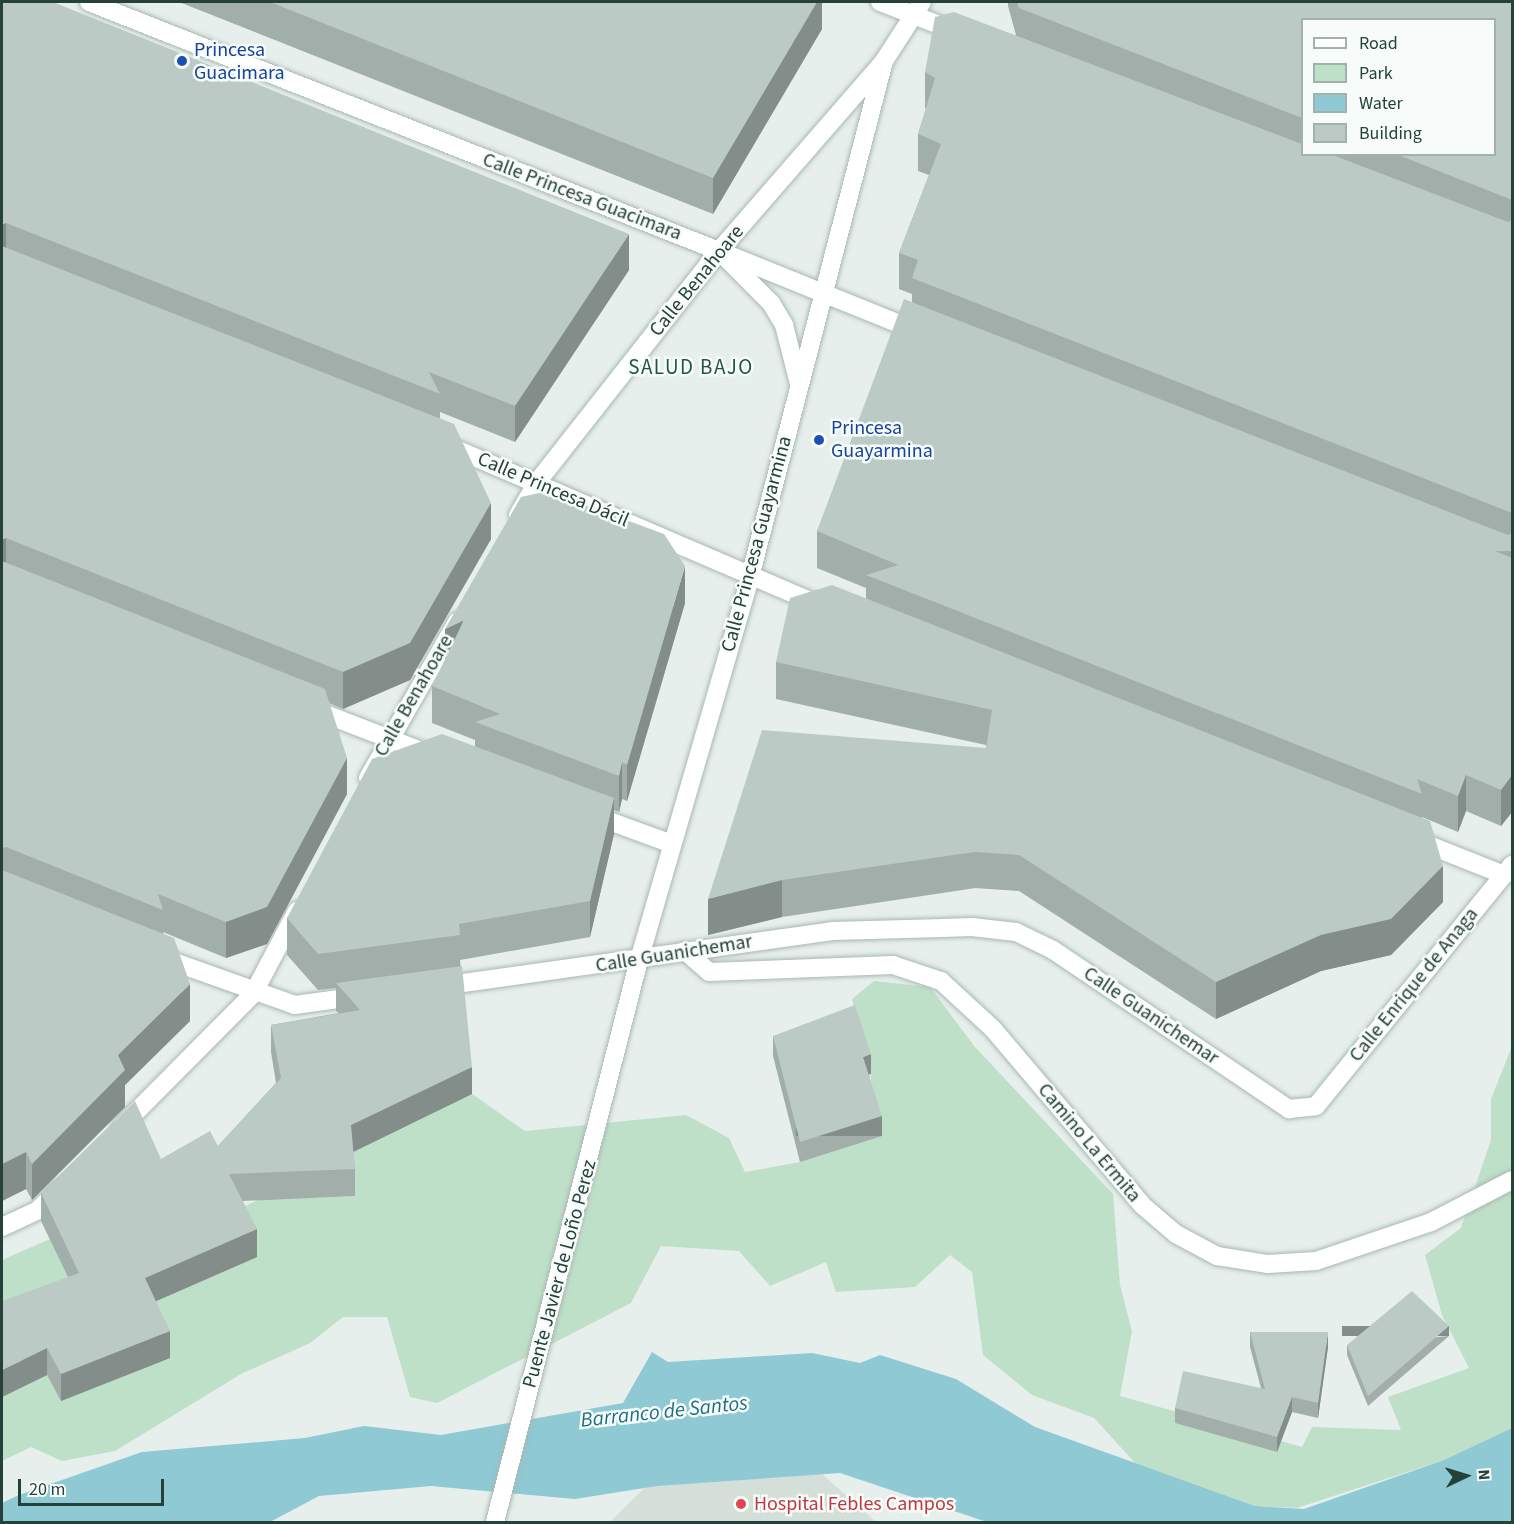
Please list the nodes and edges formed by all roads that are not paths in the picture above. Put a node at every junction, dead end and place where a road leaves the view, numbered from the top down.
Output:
1 (89, 2) edge
2 (880, 2) edge
3 (917, 8) edge
4 (979, 40) edge
5 (884, 61) junction
6 (719, 251) junction
7 (823, 295) junction
8 (934, 338) edge
9 (799, 386) junction
10 (429, 438) edge
11 (538, 481) junction
12 (508, 532) edge
13 (750, 578) junction
14 (466, 605) edge
15 (838, 612) edge
16 (289, 700) edge
17 (389, 739) junction
18 (443, 759) edge
19 (356, 801) edge
20 (574, 808) edge
21 (1393, 831) edge
22 (672, 844) junction
23 (1508, 870) edge
24 (307, 892) edge
25 (144, 951) edge
26 (686, 951) junction
27 (639, 960) junction
28 (425, 988) edge
29 (253, 994) junction
30 (378, 994) edge
31 (626, 1025) joint
32 (1316, 1107) joint
33 (104, 1144) edge
34 (71, 1177) edge
35 (1512, 1180) edge
36 (2, 1227) edge
37 (495, 1522) edge

1 - 6 street, Calle Princesa Guacimara
2 - 3 street
3 - 4 street
3 - 5 street, Calle Benahoare
5 - 6 street, Calle Benahoare
5 - 7 street, Calle Princesa Guayarmina
6 - 7 street, Calle Princesa Guacimara
6 - 9 street
6 - 11 street, Calle Benahoare
7 - 8 street, Calle Princesa Guacimara
7 - 9 street, Calle Princesa Guayarmina
9 - 13 street, Calle Princesa Guayarmina
10 - 11 street, Calle Princesa Dácil
11 - 12 street, Calle Benahoare
11 - 13 street, Calle Princesa Dácil
13 - 15 street, Calle Princesa Dácil
13 - 22 street, Calle Princesa Guayarmina
14 - 17 street, Calle Benahoare
16 - 17 street
17 - 18 street
17 - 19 street, Calle Benahoare
20 - 22 street
21 - 23 street
22 - 27 street, Calle Princesa Guayarmina
23 - 32 street, Calle Enrique de Anaga
24 - 29 street
25 - 29 street
26 - 27 street, Calle Guanichemar
26 - 32 street, Calle Guanichemar
26 - 35 street, Camino La Ermita
27 - 28 street, Calle Guanichemar
27 - 31 street, Calle Princesa Guayarmina
29 - 30 street
29 - 33 street
31 - 37 street, Puente Javier de Loño Perez
34 - 36 street

